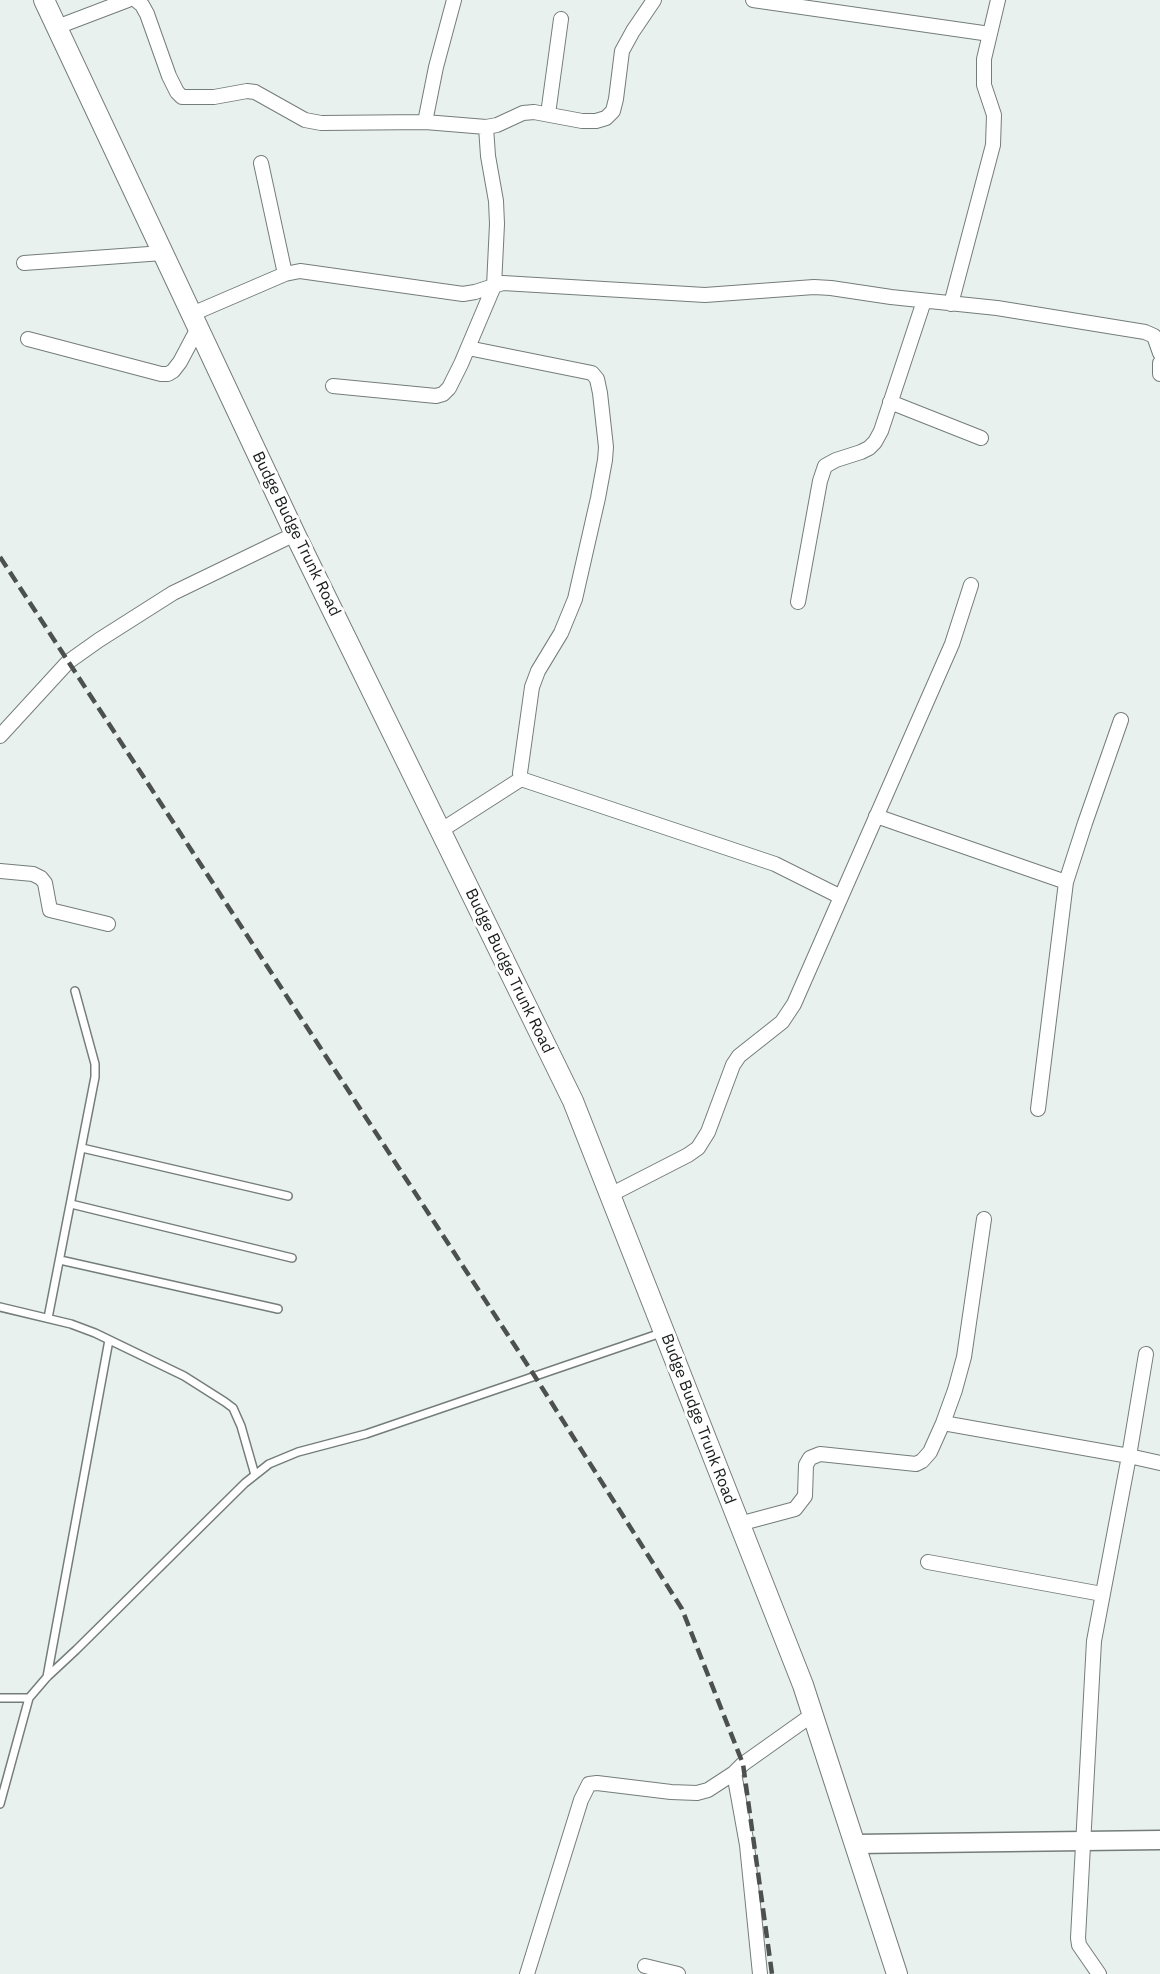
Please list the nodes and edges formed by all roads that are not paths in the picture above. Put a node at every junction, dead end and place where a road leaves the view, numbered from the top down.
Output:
1 (44, 0) edge
2 (128, 0) edge
3 (136, 0) edge
4 (454, 0) edge
5 (654, 0) edge
6 (753, 0) edge
7 (998, 0) edge
8 (561, 19) dead end
9 (57, 27) junction
10 (990, 33) junction
11 (548, 114) junction
12 (425, 122) junction
13 (486, 127) junction
14 (261, 163) dead end
15 (163, 253) junction
16 (24, 263) dead end
17 (285, 274) junction
18 (494, 286) junction
19 (924, 301) junction
20 (951, 304) junction
21 (195, 321) junction
22 (28, 339) dead end
23 (468, 348) junction
24 (1160, 353) edge
25 (1160, 363) edge
26 (1160, 374) edge
27 (333, 386) dead end
28 (890, 402) junction
29 (981, 438) dead end
30 (295, 534) junction
31 (971, 585) dead end
32 (798, 602) dead end
33 (1121, 720) dead end
34 (0, 735) edge
35 (521, 779) junction
36 (876, 816) junction
37 (440, 831) junction
38 (0, 871) edge
39 (1066, 882) junction
40 (841, 897) junction
41 (108, 924) dead end
42 (75, 991) dead end
43 (1038, 1108) dead end
44 (82, 1148) junction
45 (610, 1194) junction
46 (288, 1196) dead end
47 (71, 1204) junction
48 (984, 1219) dead end
49 (292, 1258) dead end
50 (60, 1260) junction
51 (0, 1307) edge
52 (278, 1309) dead end
53 (48, 1318) junction
54 (664, 1332) junction
55 (109, 1340) junction
56 (1146, 1354) dead end
57 (943, 1423) junction
58 (1129, 1456) junction
59 (1160, 1463) edge
60 (255, 1475) junction
61 (739, 1524) junction
62 (928, 1562) dead end
63 (1102, 1594) junction
64 (47, 1677) junction
65 (0, 1698) edge
66 (29, 1698) junction
67 (812, 1714) junction
68 (734, 1773) junction
69 (0, 1804) edge
70 (1160, 1840) edge
71 (1083, 1841) junction
72 (855, 1844) junction
73 (645, 1966) dead end
74 (527, 1974) edge
75 (678, 1974) edge
76 (760, 1974) edge
77 (897, 1974) edge
78 (1100, 1974) edge

1 - 9 main road, Budge Budge Trunk Road
2 - 9 street
3 - 12 street
4 - 12 street
5 - 11 street
6 - 10 street
7 - 10 street
8 - 11 street
9 - 15 main road, Budge Budge Trunk Road
10 - 20 street
11 - 13 street
12 - 13 street
13 - 18 street
14 - 17 street
15 - 16 street
15 - 21 main road, Budge Budge Trunk Road
17 - 18 street
17 - 21 street
18 - 19 street
18 - 23 street
19 - 20 street
19 - 28 street
20 - 24 street
21 - 22 street
21 - 30 main road, Budge Budge Trunk Road
23 - 27 street
23 - 35 street
25 - 26 street
28 - 29 street
28 - 32 street
30 - 34 street
30 - 37 main road, Budge Budge Trunk Road
31 - 36 street
33 - 39 street
35 - 37 street
35 - 40 street
36 - 39 street
36 - 40 street
37 - 45 main road, Budge Budge Trunk Road
38 - 41 street
39 - 43 street
40 - 45 street
42 - 44 lane
44 - 46 lane
44 - 47 lane
45 - 54 main road, Budge Budge Trunk Road
47 - 49 lane
47 - 50 lane
48 - 57 street
50 - 52 lane
50 - 53 lane
51 - 53 lane
53 - 55 lane
54 - 60 lane
54 - 61 main road, Budge Budge Trunk Road
55 - 60 lane
55 - 64 lane
56 - 58 street
57 - 58 street
57 - 61 street
58 - 59 street
58 - 63 street
60 - 64 lane
61 - 67 main road, Budge Budge Trunk Road
62 - 63 street
63 - 71 street
64 - 66 lane
65 - 66 lane
66 - 69 lane
67 - 68 street
67 - 72 main road, Budge Budge Trunk Road
68 - 74 street
68 - 76 street
70 - 71 street
71 - 72 street
71 - 78 street
72 - 77 main road, Budge Budge Trunk Road
73 - 75 street

